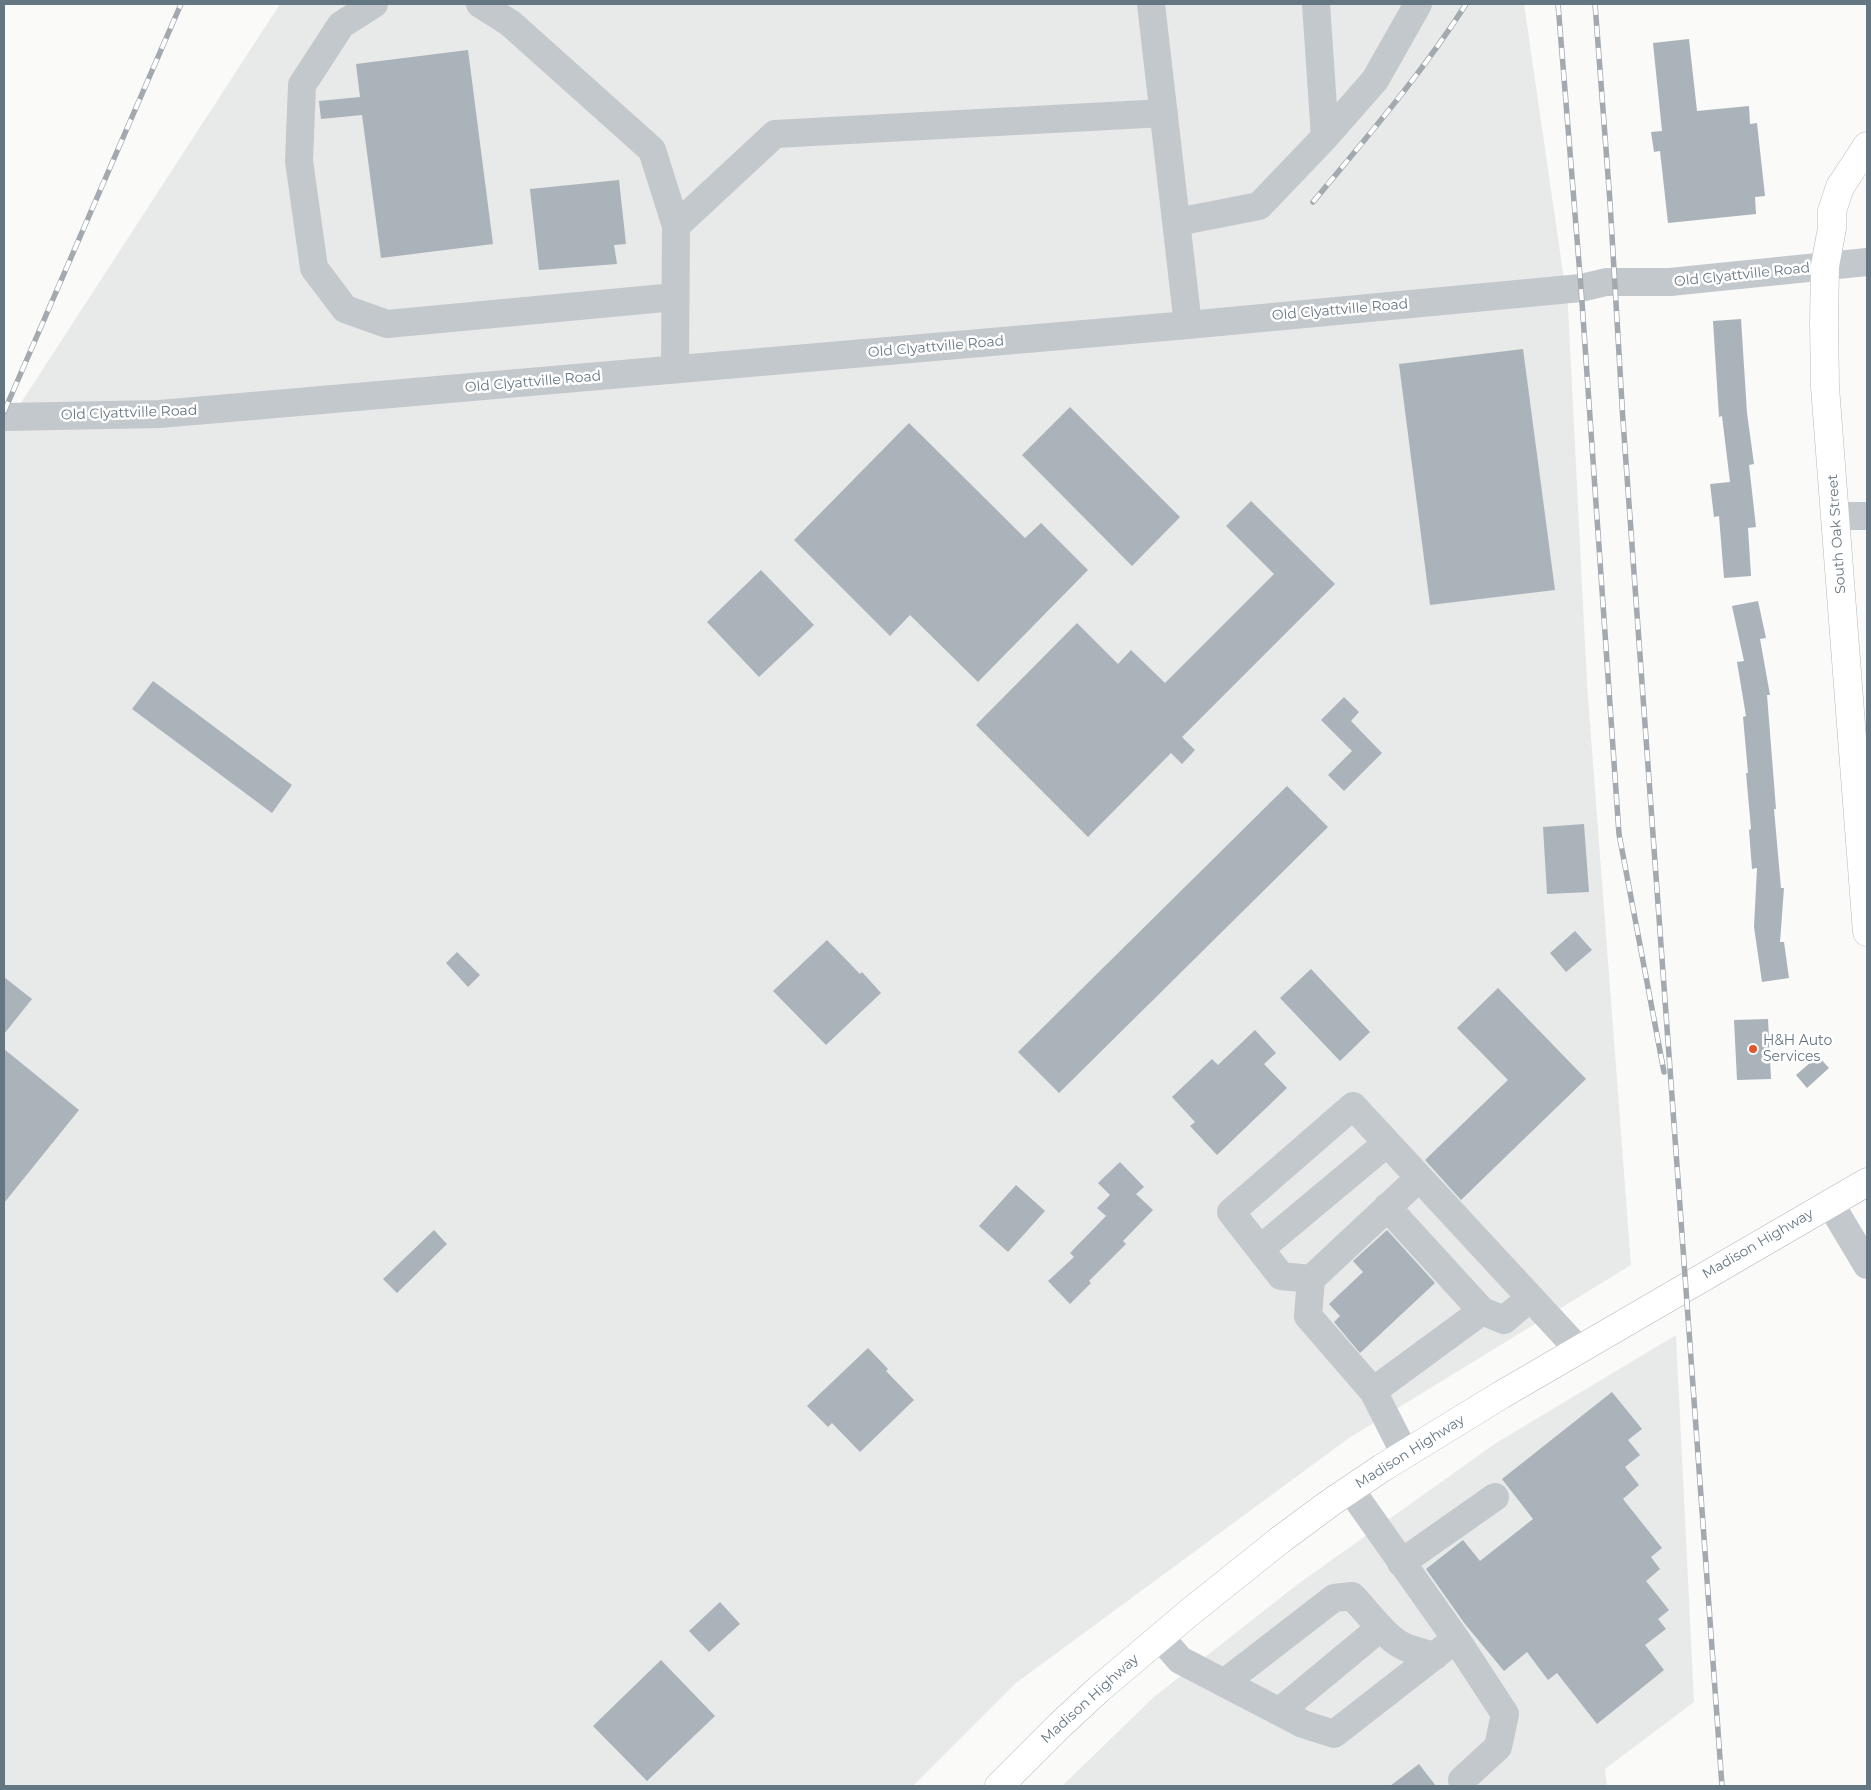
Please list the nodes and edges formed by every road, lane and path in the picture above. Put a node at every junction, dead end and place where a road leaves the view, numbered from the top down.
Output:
1 (374, 4) edge
2 (480, 4) edge
3 (1151, 4) edge
4 (1316, 4) edge
5 (1418, 4) edge
6 (1164, 113) junction
7 (1325, 137) junction
8 (1867, 146) edge
9 (1176, 222) junction
10 (676, 226) junction
11 (1867, 262) edge
12 (1826, 266) junction
13 (676, 298) junction
14 (1188, 325) junction
15 (675, 369) junction
16 (4, 417) edge
17 (1836, 516) junction
18 (1867, 516) edge
19 (1867, 932) edge
20 (1387, 1143) junction
21 (1419, 1178) junction
22 (1867, 1182) edge
23 (1830, 1203) junction
24 (1387, 1207) junction
25 (1260, 1249) junction
26 (1867, 1265) edge
27 (1311, 1279) junction
28 (1530, 1298) junction
29 (1482, 1311) junction
30 (1578, 1349) junction
31 (1373, 1392) junction
32 (1405, 1454) junction
33 (1350, 1490) junction
34 (1495, 1497) dead end
35 (1401, 1563) junction
36 (1380, 1628) junction
37 (1160, 1637) junction
38 (1456, 1639) junction
39 (1435, 1656) junction
40 (1224, 1683) junction
41 (1280, 1712) junction
42 (1462, 1780) dead end
43 (999, 1786) edge

1 - 13 street
2 - 10 street
3 - 6 street
4 - 7 street
5 - 7 street
6 - 9 street
6 - 10 street
7 - 9 street
8 - 12 main road, South Oak Street
9 - 14 street
10 - 13 street
11 - 12 street, Old Clyattville Road
12 - 14 street, Old Clyattville Road
12 - 17 main road, South Oak Street
13 - 15 street
14 - 15 street, Old Clyattville Road
15 - 16 street, Old Clyattville Road
17 - 18 street
17 - 19 main road, South Oak Street
20 - 21 street
20 - 25 street
20 - 25 street
21 - 24 street
21 - 28 street
22 - 23 main road, Madison Highway
23 - 26 street
23 - 30 main road, Madison Highway
24 - 27 street
24 - 29 street
25 - 27 street
27 - 31 street
28 - 29 street
28 - 30 street
29 - 31 street
30 - 32 main road, Madison Highway
31 - 32 street
32 - 33 main road, Madison Highway
33 - 35 street
33 - 37 main road, Madison Highway
34 - 35 street
35 - 38 street
36 - 39 street
36 - 40 street
36 - 41 street
37 - 40 street
37 - 43 main road, Madison Highway
38 - 39 street
38 - 42 street
39 - 41 street
40 - 41 street

